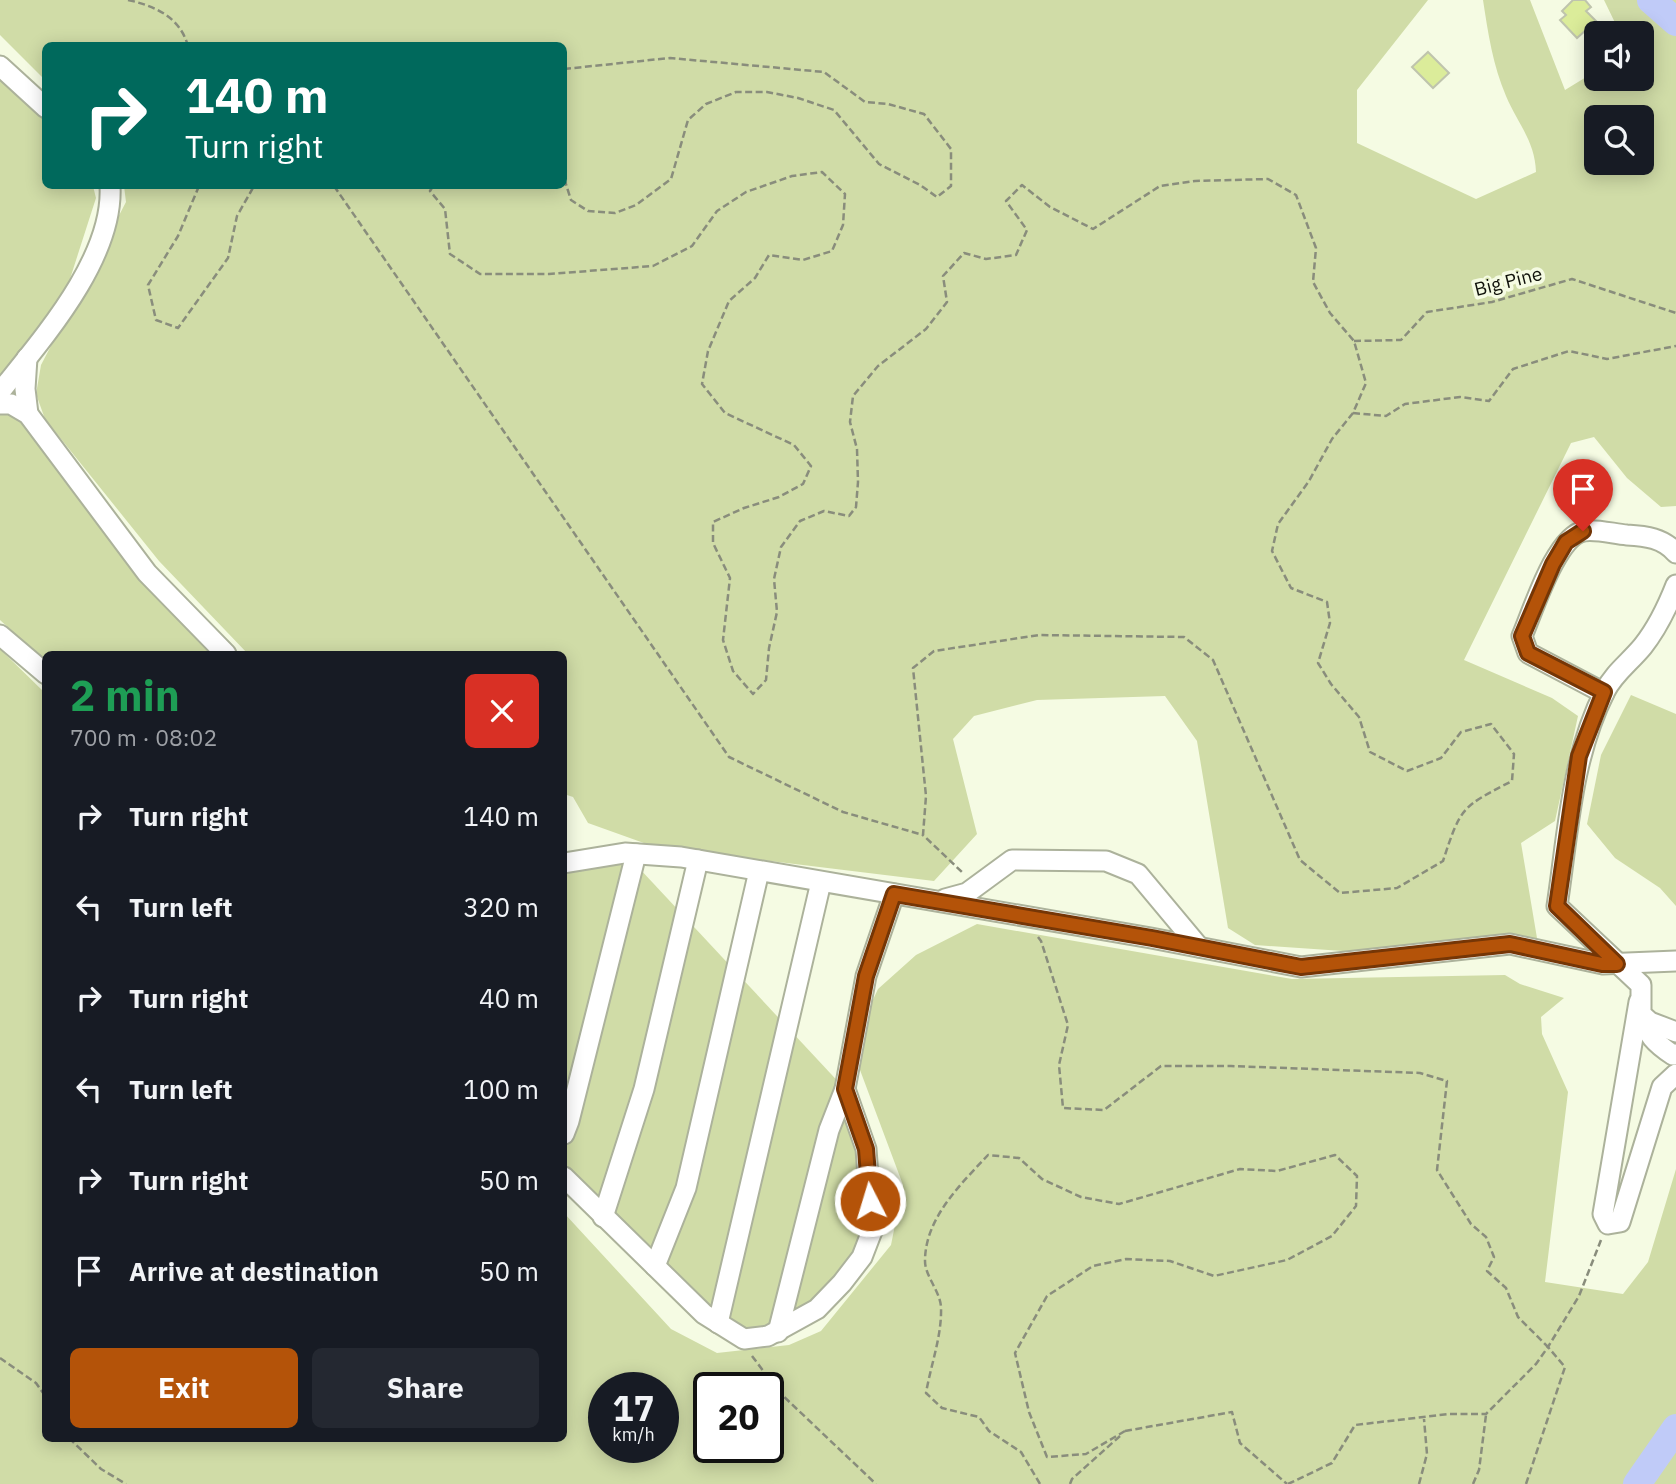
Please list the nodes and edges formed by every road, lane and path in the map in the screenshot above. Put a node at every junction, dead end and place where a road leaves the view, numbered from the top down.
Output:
1 (128, 0) edge
2 (187, 42) edge
3 (0, 66) edge
4 (567, 69) edge
5 (42, 104) edge
6 (567, 187) edge
7 (110, 189) edge
8 (198, 189) edge
9 (252, 189) edge
10 (336, 189) edge
11 (431, 189) edge
12 (1676, 313) edge
13 (1354, 341) junction
14 (1676, 346) edge
15 (27, 358) junction
16 (0, 392) edge
17 (0, 404) edge
18 (1353, 413) junction
19 (28, 414) junction
20 (1676, 553) edge
21 (1676, 585) edge
22 (0, 635) edge
23 (223, 651) edge
24 (42, 671) edge
25 (1604, 692) junction
26 (923, 835) junction
27 (636, 854) junction
28 (698, 859) junction
29 (567, 863) edge
30 (759, 871) junction
31 (821, 882) junction
32 (978, 886) junction
33 (894, 894) junction
34 (939, 901) junction
35 (1033, 934) dead end
36 (1199, 947) junction
37 (1676, 961) edge
38 (1617, 964) junction
39 (1641, 1004) junction
40 (1676, 1032) edge
41 (1676, 1054) edge
42 (1676, 1074) edge
43 (845, 1089) junction
44 (567, 1126) edge
45 (567, 1180) edge
46 (603, 1217) junction
47 (1608, 1224) junction
48 (655, 1266) junction
49 (719, 1323) junction
50 (778, 1332) junction
51 (744, 1339) junction
52 (1548, 1347) junction
53 (0, 1358) edge
54 (42, 1391) edge
55 (1486, 1414) junction
56 (1424, 1419) junction
57 (1125, 1431) junction
58 (73, 1442) edge
59 (126, 1484) edge
60 (876, 1484) edge
61 (1040, 1484) edge
62 (1070, 1484) edge
63 (1288, 1484) edge
64 (1419, 1484) edge
65 (1473, 1484) edge
66 (1526, 1484) edge

1 - 2 path
3 - 5 lane
4 - 6 path
7 - 15 lane
8 - 9 path
10 - 26 path
11 - 13 path
12 - 13 path, Big Pine
13 - 18 path
14 - 18 path
15 - 16 lane
15 - 19 lane
17 - 19 lane
18 - 26 path
19 - 23 lane
20 - 25 lane
21 - 25 lane
22 - 24 lane
25 - 38 lane
26 - 32 path
27 - 28 lane
27 - 29 lane
27 - 44 lane
28 - 30 lane
28 - 46 lane
30 - 31 lane
30 - 48 lane
31 - 33 lane
31 - 49 lane
32 - 34 lane
32 - 36 lane
33 - 34 lane
33 - 43 lane
34 - 36 lane
35 - 52 path
36 - 38 lane
37 - 38 lane
38 - 39 lane
39 - 40 lane
39 - 41 lane
39 - 47 lane
42 - 47 lane
43 - 50 lane
43 - 50 lane
45 - 46 lane
46 - 48 lane
47 - 52 path
48 - 49 lane
49 - 51 lane
50 - 51 lane
51 - 60 path
52 - 55 path
52 - 66 path
53 - 54 path
55 - 56 path
55 - 65 path
56 - 63 path
56 - 64 path
57 - 61 path
57 - 62 path
57 - 63 path
58 - 59 path

